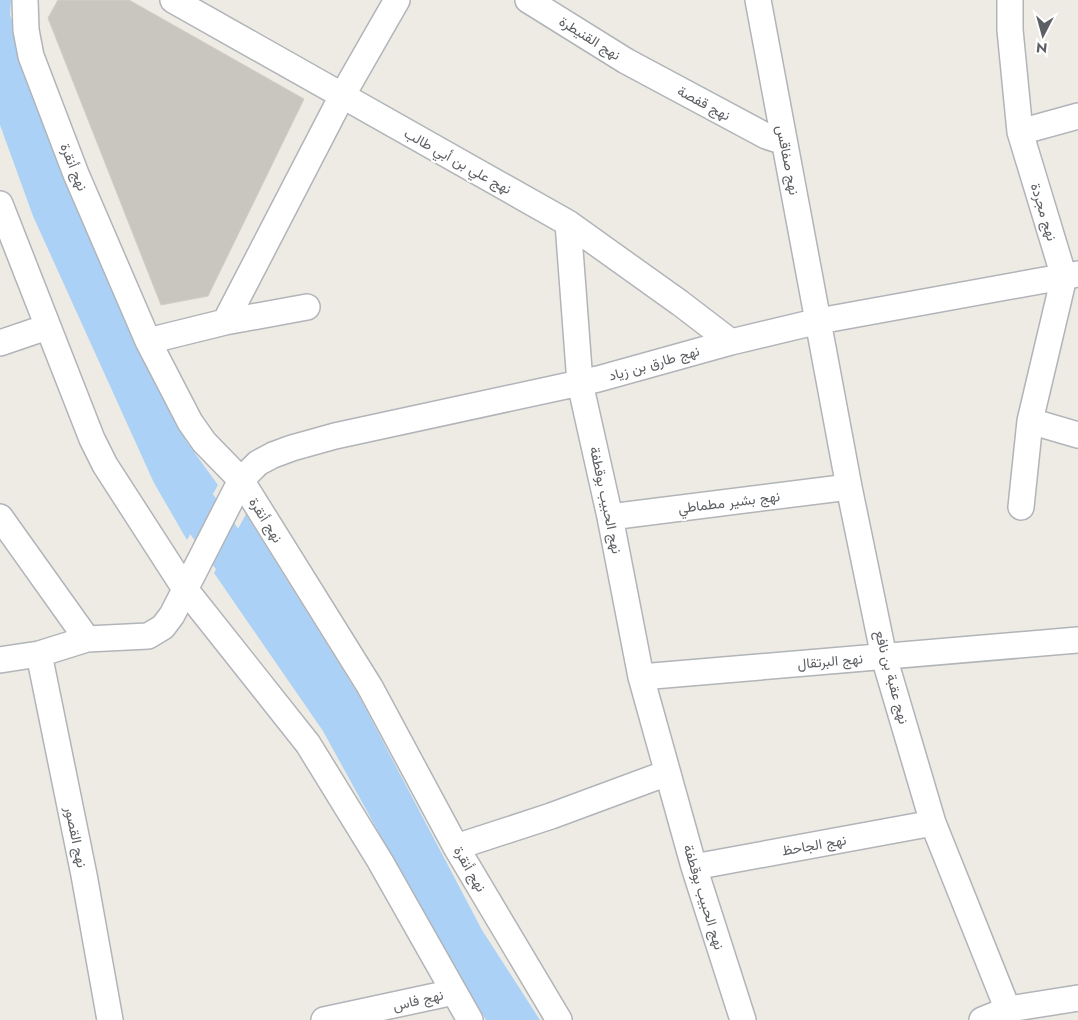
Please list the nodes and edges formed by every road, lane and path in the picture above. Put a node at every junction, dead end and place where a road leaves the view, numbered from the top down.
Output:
1 (25, 0) edge
2 (173, 0) edge
3 (397, 0) edge
4 (528, 0) edge
5 (758, 0) edge
6 (1010, 0) edge
7 (626, 61) joint
8 (342, 96) junction
9 (1078, 116) edge
10 (1020, 132) junction
11 (784, 142) junction
12 (0, 204) edge
13 (568, 223) junction
14 (1071, 276) edge
15 (307, 307) dead end
16 (819, 321) junction
17 (225, 322) junction
18 (47, 327) junction
19 (148, 341) junction
20 (731, 342) junction
21 (0, 343) edge
22 (580, 383) junction
23 (1030, 421) junction
24 (1078, 435) edge
25 (241, 480) junction
26 (849, 487) junction
27 (1020, 507) dead end
28 (610, 517) junction
29 (0, 518) edge
30 (185, 589) junction
31 (87, 639) junction
32 (1075, 646) edge
33 (39, 654) junction
34 (884, 656) junction
35 (0, 660) edge
36 (641, 677) junction
37 (667, 772) junction
38 (933, 823) junction
39 (456, 847) junction
40 (694, 867) junction
41 (454, 992) junction
42 (1078, 998) edge
43 (1011, 1015) edge
44 (110, 1020) edge
45 (324, 1020) edge
46 (470, 1020) edge
47 (559, 1020) edge
48 (743, 1020) edge
49 (982, 1020) edge

1 - 19 street, نهج أنقرة
2 - 8 street, نهج علي بن أبي طالب
3 - 8 street
4 - 7 street, نهج القنيطرة
5 - 11 street, نهج صفاقس
6 - 10 street, نهج مجردة
7 - 11 street, نهج قفصة
8 - 13 street, نهج علي بن أبي طالب
8 - 17 street
9 - 10 street
10 - 14 street, نهج مجردة
11 - 16 street, نهج صفاقس
12 - 18 street
13 - 20 street, نهج علي بن أبي طالب
13 - 22 street, نهج الحبيب بوقطفة
14 - 16 street, نهج طارق بن زياد
14 - 23 street
15 - 17 street
16 - 20 street, نهج طارق بن زياد
16 - 26 street, نهج عقبة بن نافع
17 - 19 street
18 - 21 street
18 - 30 street
19 - 25 street, نهج أنقرة
20 - 22 street, نهج طارق بن زياد
22 - 25 street, نهج طارق بن زياد
22 - 28 street, نهج الحبيب بوقطفة
23 - 24 street
23 - 27 street
25 - 30 street, نهج طارق بن زياد
25 - 39 street, نهج أنقرة
26 - 28 street, نهج بشير مطماطي
26 - 34 street, نهج عقبة بن نافع
28 - 36 street, نهج الحبيب بوقطفة
29 - 31 street
30 - 31 street, نهج طارق بن زياد
30 - 41 street
31 - 33 street, نهج طارق بن زياد
32 - 34 street, نهج البرتقال
33 - 35 street, نهج طارق بن زياد
33 - 44 street, نهج القصور
34 - 36 street, نهج البرتقال
34 - 38 street, نهج عقبة بن نافع
36 - 37 street, نهج الحبيب بوقطفة
37 - 39 street
37 - 40 street, نهج الحبيب بوقطفة
38 - 40 street, نهج الجاحظ
38 - 43 street, نهج عقبة بن نافع
39 - 47 street, نهج أنقرة
40 - 48 street, نهج الحبيب بوقطفة
41 - 45 street, نهج فاس
41 - 46 street
42 - 43 street
43 - 49 street

